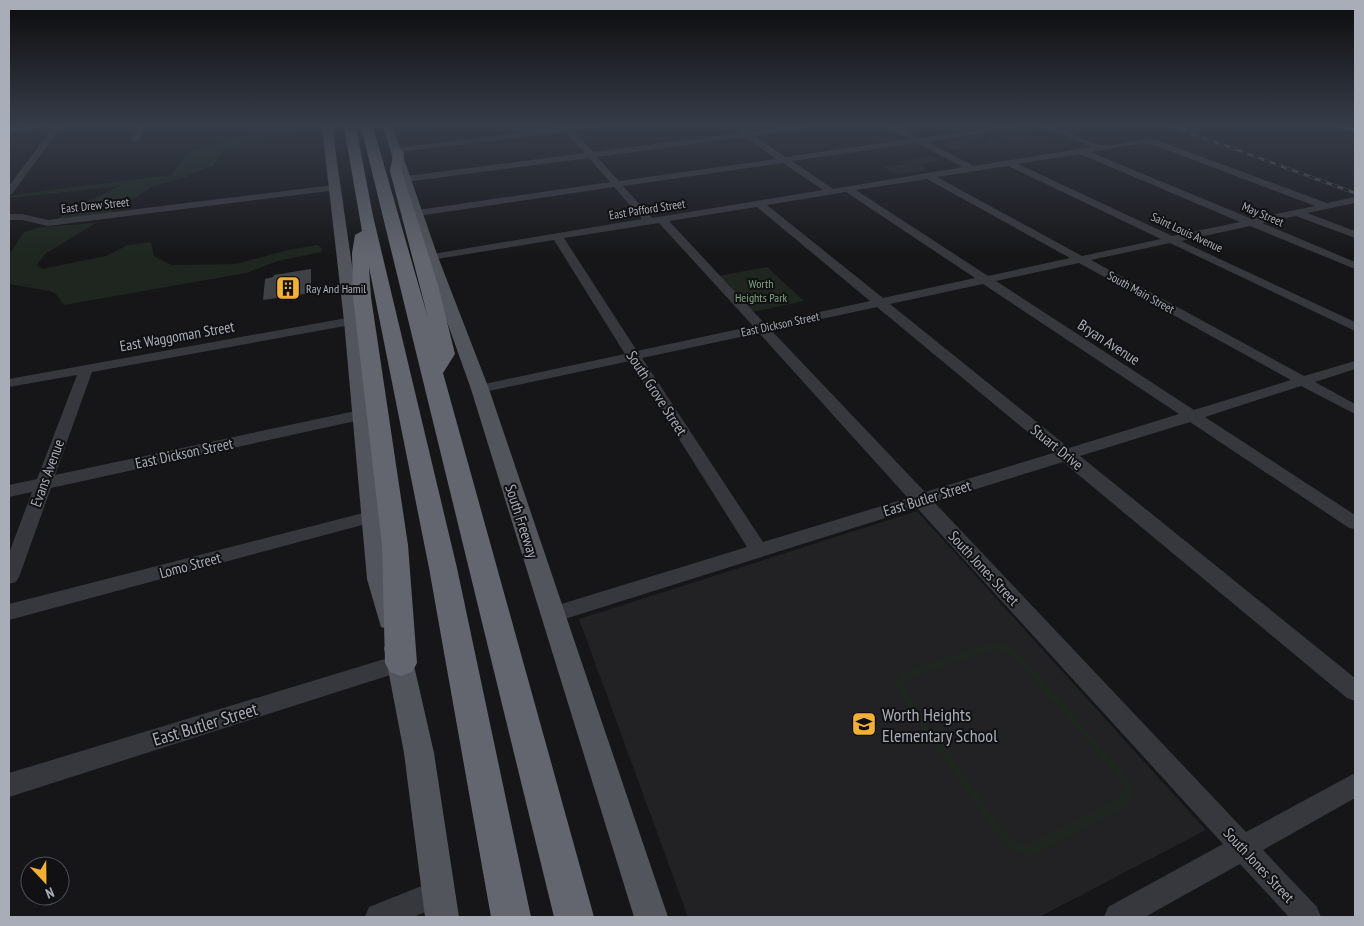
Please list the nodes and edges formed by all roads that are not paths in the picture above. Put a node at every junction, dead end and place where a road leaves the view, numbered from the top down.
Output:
1 (26, 170) edge
2 (332, 170) edge
3 (357, 170) edge
4 (379, 170) edge
5 (396, 170) edge
6 (403, 170) edge
7 (474, 170) edge
8 (605, 170) edge
9 (714, 170) edge
10 (800, 170) edge
11 (957, 170) edge
12 (1024, 170) edge
13 (1126, 170) edge
14 (1229, 170) edge
15 (358, 173) joint
16 (926, 175) junction
17 (406, 179) junction
18 (617, 184) junction
19 (334, 188) junction
20 (846, 188) junction
21 (830, 191) junction
22 (10, 192) edge
23 (1355, 200) edge
24 (758, 203) junction
25 (1325, 206) junction
26 (1295, 212) junction
27 (418, 213) junction
28 (366, 216) junction
29 (9, 217) edge
30 (655, 220) junction
31 (1250, 222) junction
32 (1355, 235) edge
33 (557, 236) junction
34 (1173, 240) junction
35 (431, 257) junction
36 (1080, 259) junction
37 (1355, 266) edge
38 (984, 280) junction
39 (880, 302) junction
40 (352, 321) junction
41 (1355, 327) edge
42 (762, 328) junction
43 (633, 356) junction
44 (1355, 365) edge
45 (86, 369) junction
46 (434, 373) junction
47 (1303, 381) junction
48 (9, 383) edge
49 (480, 389) junction
50 (1355, 410) edge
51 (360, 415) junction
52 (1192, 416) junction
53 (1066, 455) junction
54 (44, 484) junction
55 (9, 491) edge
56 (921, 500) junction
57 (371, 517) junction
58 (1355, 523) edge
59 (758, 550) junction
60 (9, 577) edge
61 (9, 612) edge
62 (552, 615) junction
63 (401, 663) junction
64 (1355, 691) edge
65 (9, 785) edge
66 (1355, 785) edge
67 (1243, 848) junction
68 (440, 905) edge
69 (379, 917) edge
70 (511, 917) edge
71 (574, 917) edge
72 (651, 917) edge
73 (1118, 917) edge
74 (1307, 917) edge

1 - 22 street
2 - 19 main road
3 - 15 highway
4 - 46 highway
5 - 46 highway
6 - 17 main road, South Freeway
7 - 17 street
8 - 18 street, South Jones Street
9 - 18 street
10 - 21 street
11 - 16 street, East Pafford Street
12 - 34 street, Saint Louis Avenue
13 - 31 street, May Street
14 - 25 street, East Pafford Street
15 - 28 highway
16 - 20 street, East Pafford Street
16 - 36 street, South Main Street
17 - 27 main road, South Freeway
18 - 27 street
18 - 30 street, South Jones Street
19 - 29 street, East Drew Street
19 - 40 main road
20 - 21 street, East Pafford Street
20 - 38 street, Bryan Avenue
21 - 24 street, East Pafford Street
23 - 25 street, East Dickson Street
24 - 30 street, East Pafford Street
24 - 39 street, Stuart Drive
25 - 26 street, East Dickson Street
26 - 31 street, East Dickson Street
26 - 32 street
27 - 35 main road, South Freeway
28 - 63 highway
28 - 70 highway
30 - 33 street, East Pafford Street
30 - 42 street, South Jones Street
31 - 34 street, East Dickson Street
31 - 37 street, May Street
33 - 35 street, East Pafford Street
33 - 43 street, South Grove Street
34 - 36 street, East Dickson Street
34 - 41 street, Saint Louis Avenue
35 - 49 main road, South Freeway
36 - 38 street, East Dickson Street
36 - 47 street, South Main Street
38 - 39 street, East Dickson Street
38 - 52 street, Bryan Avenue
39 - 42 street, East Dickson Street
39 - 53 street, Stuart Drive
40 - 45 street, East Waggoman Street
40 - 51 main road
42 - 43 street, East Dickson Street
42 - 56 street, South Jones Street
43 - 49 street, East Dickson Street
43 - 59 street, South Grove Street
44 - 47 street, East Butler Street
45 - 48 street, East Waggoman Street
45 - 54 street, Evans Avenue
46 - 71 highway
47 - 50 street, South Main Street
47 - 52 street, East Butler Street
49 - 62 main road, South Freeway
51 - 54 street, East Dickson Street
51 - 57 main road
52 - 53 street, East Butler Street
52 - 58 street, Bryan Avenue
53 - 56 street, East Butler Street
53 - 64 street, Stuart Drive
54 - 55 street, East Dickson Street
54 - 60 street, Evans Avenue
56 - 59 street, East Butler Street
56 - 67 street, South Jones Street
57 - 61 street, Lomo Street
57 - 63 main road
59 - 62 street, East Butler Street
62 - 72 main road, South Freeway
63 - 65 street, East Butler Street
63 - 68 main road
66 - 67 street
67 - 73 street
67 - 74 street, South Jones Street
68 - 69 street

